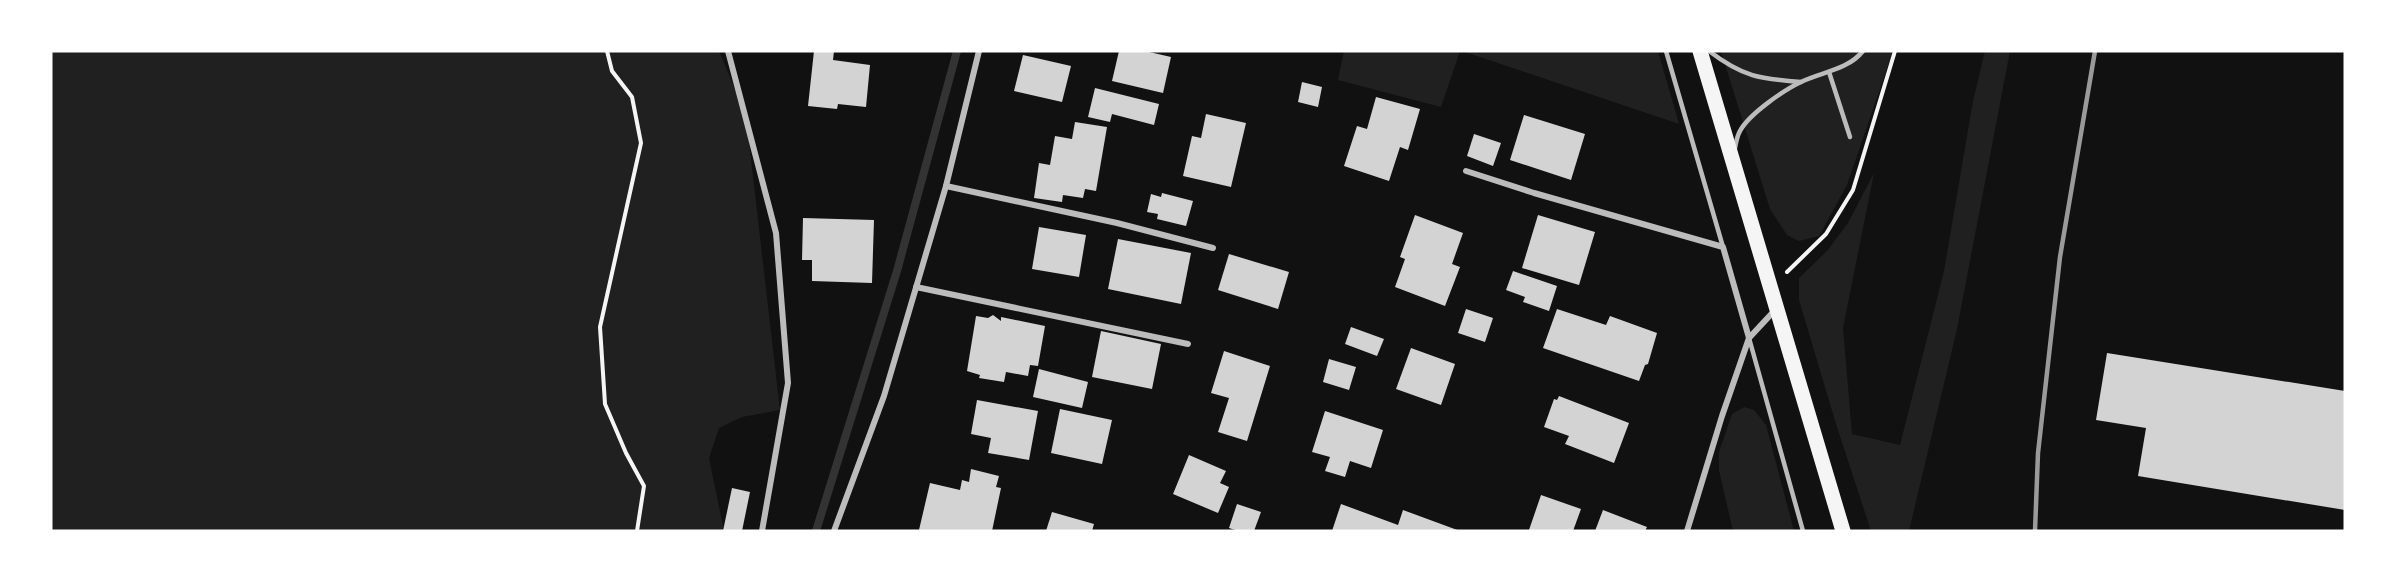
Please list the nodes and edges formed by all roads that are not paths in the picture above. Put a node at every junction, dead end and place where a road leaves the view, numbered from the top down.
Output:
1 (729, 51) edge
2 (979, 51) edge
3 (1666, 51) edge
4 (1700, 51) edge
5 (1710, 51) edge
6 (1863, 51) edge
7 (1829, 72) junction
8 (1801, 81) junction
9 (1850, 137) dead end
10 (1732, 160) junction
11 (1466, 171) dead end
12 (946, 186) junction
13 (1723, 247) junction
14 (1213, 248) dead end
15 (916, 287) junction
16 (1777, 308) junction
17 (1749, 338) junction
18 (1188, 344) dead end
19 (762, 531) edge
20 (834, 531) edge
21 (1687, 531) edge
22 (1803, 531) edge
23 (1843, 531) edge

1 - 19 street
2 - 12 street
3 - 13 lane
4 - 10 main road
5 - 8 lane
6 - 7 lane
7 - 8 lane
7 - 9 lane
8 - 10 lane
10 - 16 main road
11 - 13 street
12 - 14 street
12 - 15 street
13 - 17 street
15 - 18 street
15 - 20 street
16 - 17 street
16 - 23 main road
17 - 21 street
17 - 22 lane

